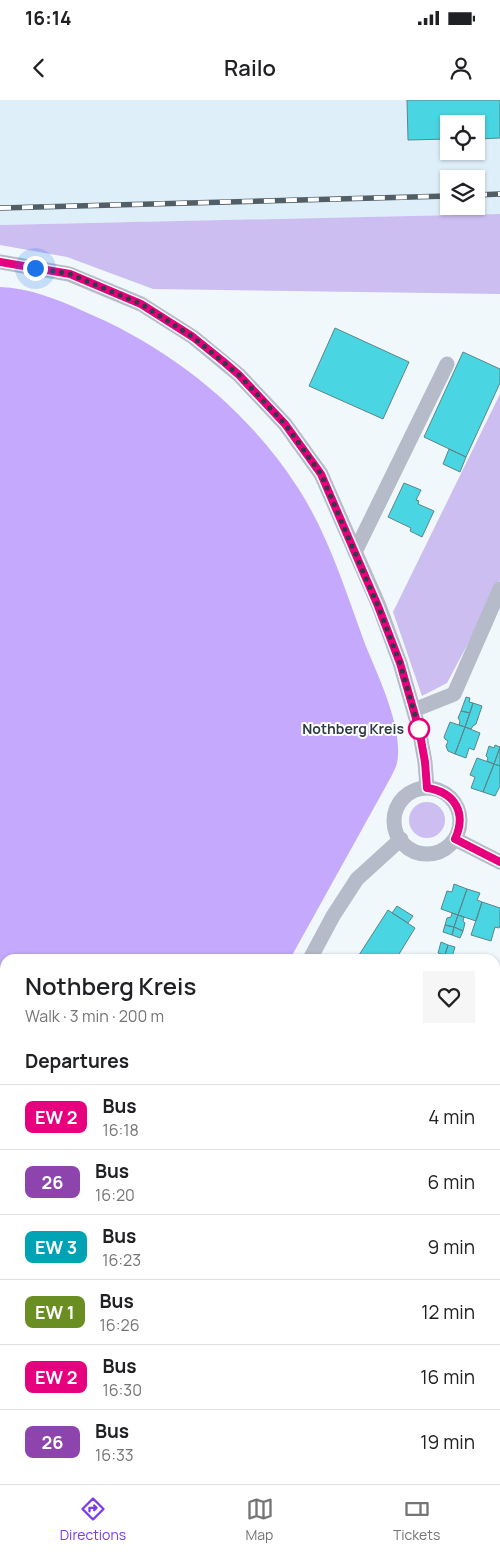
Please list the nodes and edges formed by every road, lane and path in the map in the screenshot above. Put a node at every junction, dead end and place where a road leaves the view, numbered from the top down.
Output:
1 (0, 262) edge
2 (447, 364) dead end
3 (355, 552) junction
4 (500, 589) edge
5 (414, 710) junction
6 (427, 788) junction
7 (400, 839) junction
8 (455, 839) junction
9 (500, 862) edge
10 (313, 954) edge

1 - 3 street
2 - 3 street
3 - 5 street
4 - 5 street
5 - 6 street
6 - 7 street
6 - 8 street
7 - 8 street
7 - 10 street
8 - 9 street

